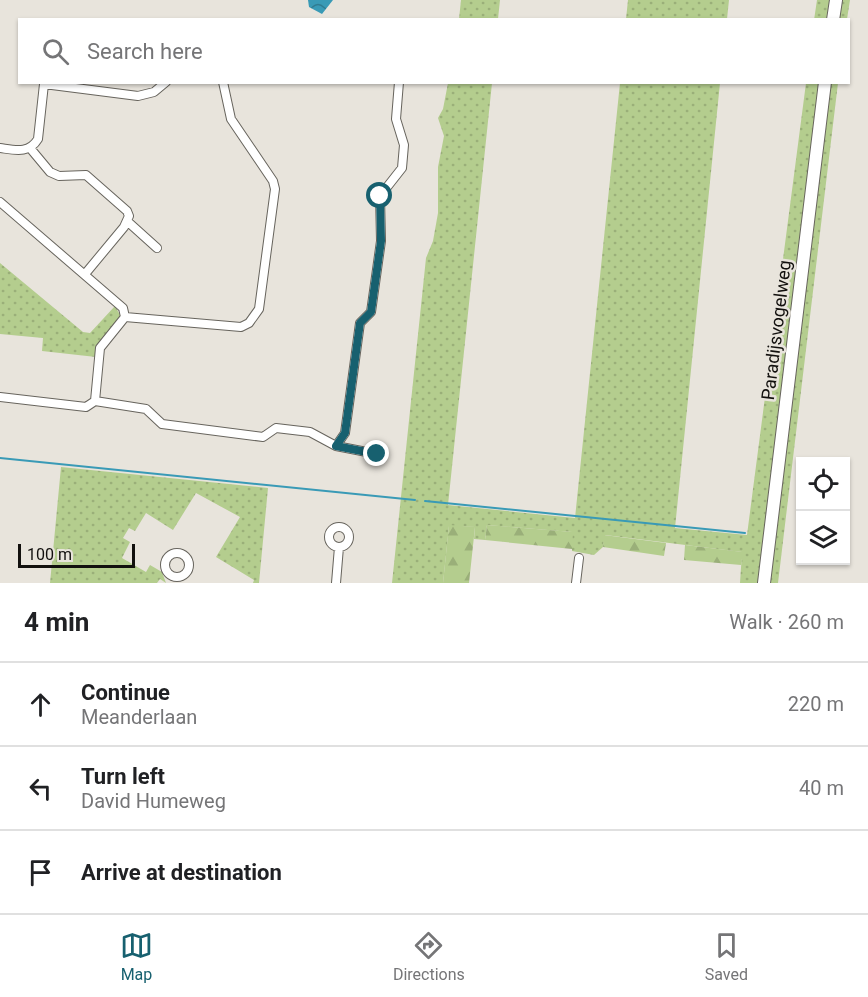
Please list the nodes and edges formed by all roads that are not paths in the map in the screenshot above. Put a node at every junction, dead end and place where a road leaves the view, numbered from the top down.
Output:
1 (836, 0) edge
2 (833, 18) edge
3 (44, 84) edge
4 (51, 84) edge
5 (164, 84) edge
6 (223, 84) edge
7 (399, 84) edge
8 (825, 84) edge
9 (0, 148) edge
10 (30, 148) junction
11 (0, 202) edge
12 (127, 221) junction
13 (157, 248) dead end
14 (85, 274) junction
15 (125, 316) junction
16 (0, 397) edge
17 (95, 401) junction
18 (336, 446) junction
19 (377, 454) dead end
20 (339, 547) dead end
21 (579, 558) dead end
22 (336, 583) edge
23 (576, 583) edge
24 (764, 583) edge

1 - 2 street
3 - 10 street
4 - 5 street
6 - 15 street
7 - 18 street
8 - 24 street, Paradijsvogelweg
9 - 10 street
10 - 12 street
11 - 14 street
12 - 13 street
12 - 14 street
14 - 15 street
15 - 17 street
16 - 17 street
17 - 18 street
18 - 19 street
20 - 22 street
21 - 23 street

